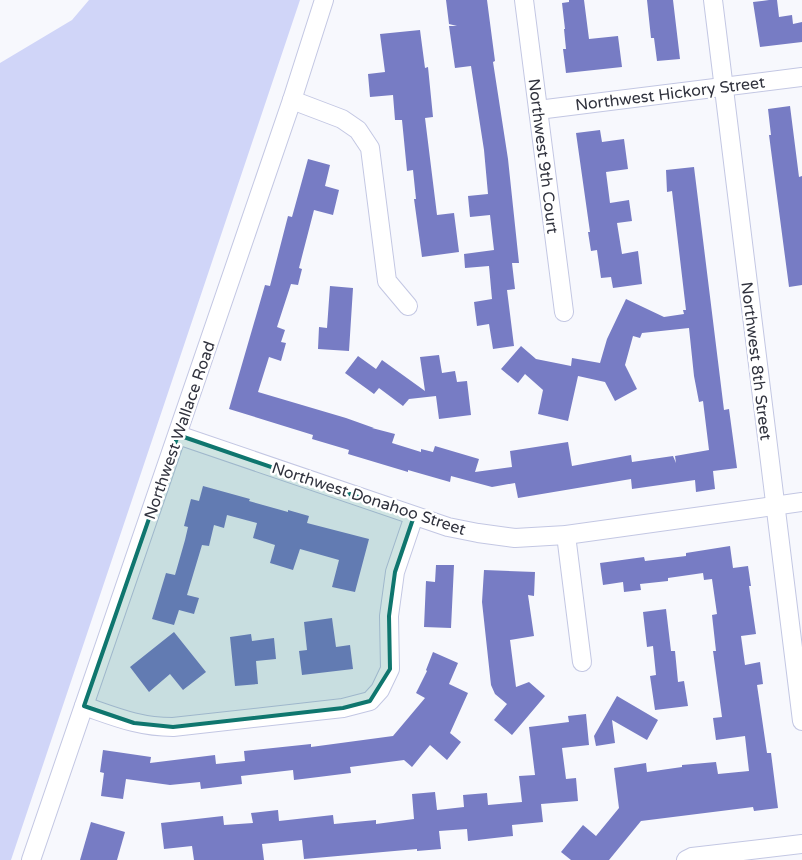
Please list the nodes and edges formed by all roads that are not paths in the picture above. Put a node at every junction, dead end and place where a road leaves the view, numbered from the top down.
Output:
1 (324, 0) edge
2 (524, 0) edge
3 (712, 0) edge
4 (802, 77) edge
5 (723, 87) junction
6 (292, 100) junction
7 (538, 110) junction
8 (408, 306) dead end
9 (564, 312) dead end
10 (178, 435) junction
11 (802, 502) edge
12 (775, 505) junction
13 (414, 516) junction
14 (566, 534) junction
15 (582, 662) dead end
16 (84, 706) junction
17 (802, 721) edge
18 (802, 844) edge
19 (31, 860) edge
20 (686, 860) edge

1 - 6 street, Northwest Wallace Road
2 - 7 street, Northwest 9th Court
3 - 5 street, Northwest 8th Street
4 - 5 street, Northwest Hickory Street
5 - 7 street, Northwest Hickory Street
5 - 12 street, Northwest 8th Street
6 - 8 street
6 - 10 street, Northwest Wallace Road
7 - 9 street, Northwest 9th Court
10 - 13 street, Northwest Donahoo Street
10 - 16 street, Northwest Wallace Road
11 - 12 street, Northwest Donahoo Street
12 - 14 street, Northwest Donahoo Street
12 - 17 street, Northwest 8th Street
13 - 14 street, Northwest Donahoo Street
13 - 16 street
14 - 15 street
16 - 19 street, Northwest Wallace Road
18 - 20 street

